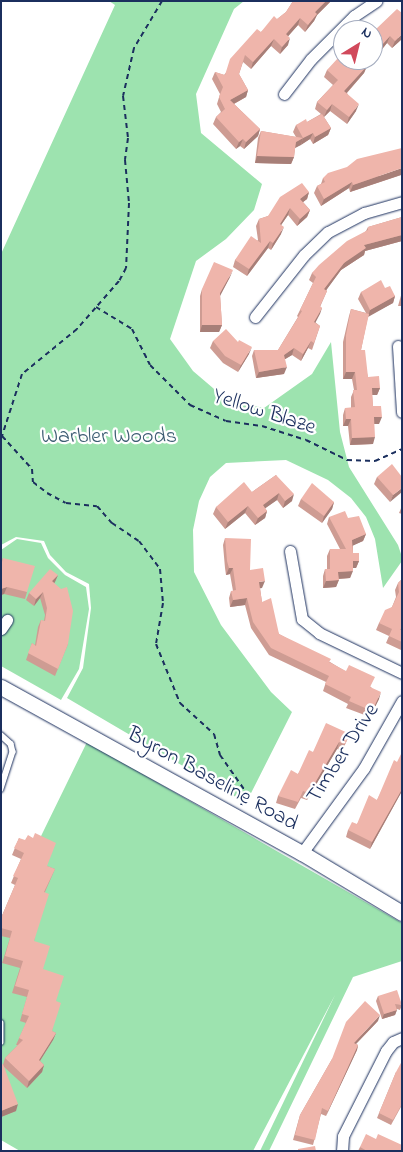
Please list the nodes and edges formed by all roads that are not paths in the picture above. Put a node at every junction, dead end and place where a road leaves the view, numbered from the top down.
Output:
1 (376, 1) edge
2 (284, 94) dead end
3 (402, 202) edge
4 (255, 318) dead end
5 (398, 346) dead end
6 (402, 412) edge
7 (290, 551) dead end
8 (402, 673) edge
9 (1, 687) edge
10 (402, 701) edge
11 (1, 735) edge
12 (1, 789) edge
13 (302, 853) junction
14 (402, 913) edge
15 (1, 1023) edge
16 (402, 1038) edge
17 (1, 1042) edge
18 (342, 1151) edge

1 - 2 street
3 - 4 street
5 - 6 street
7 - 8 street
9 - 13 main road, Byron Baseline Road
10 - 13 street, Timber Drive
11 - 12 lane
13 - 14 main road, Byron Baseline Road
15 - 17 lane
16 - 18 street

